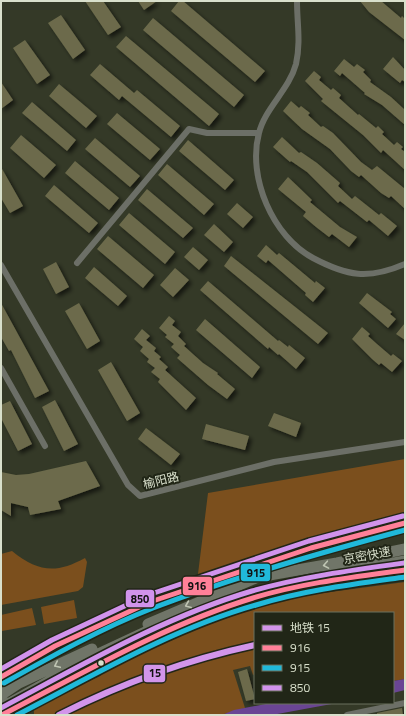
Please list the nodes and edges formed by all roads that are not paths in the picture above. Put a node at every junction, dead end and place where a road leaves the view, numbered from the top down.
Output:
1 (297, 1) edge
2 (259, 133) junction
3 (77, 263) dead end
4 (405, 264) edge
5 (1, 265) edge
6 (1, 368) edge
7 (405, 442) edge
8 (45, 446) dead end
9 (405, 523) edge
10 (405, 549) edge
11 (405, 561) edge
12 (405, 570) edge
13 (258, 577) junction
14 (181, 592) junction
15 (243, 598) junction
16 (234, 605) junction
17 (1, 677) edge
18 (1, 695) edge
19 (405, 704) edge
20 (7, 712) edge
21 (347, 715) edge

1 - 2 street
2 - 3 street
2 - 4 street
5 - 7 street, 榆阳路
6 - 8 street
9 - 14 main road
10 -> 13 highway, 京密快速
11 - 15 highway, 京密快速
12 - 16 main road
13 - 14 highway
13 -> 18 highway, 京密快速
14 - 17 main road
15 - 16 highway
15 - 20 highway, 京密快速
16 - 20 main road
18 - 20 main road
19 - 21 street

